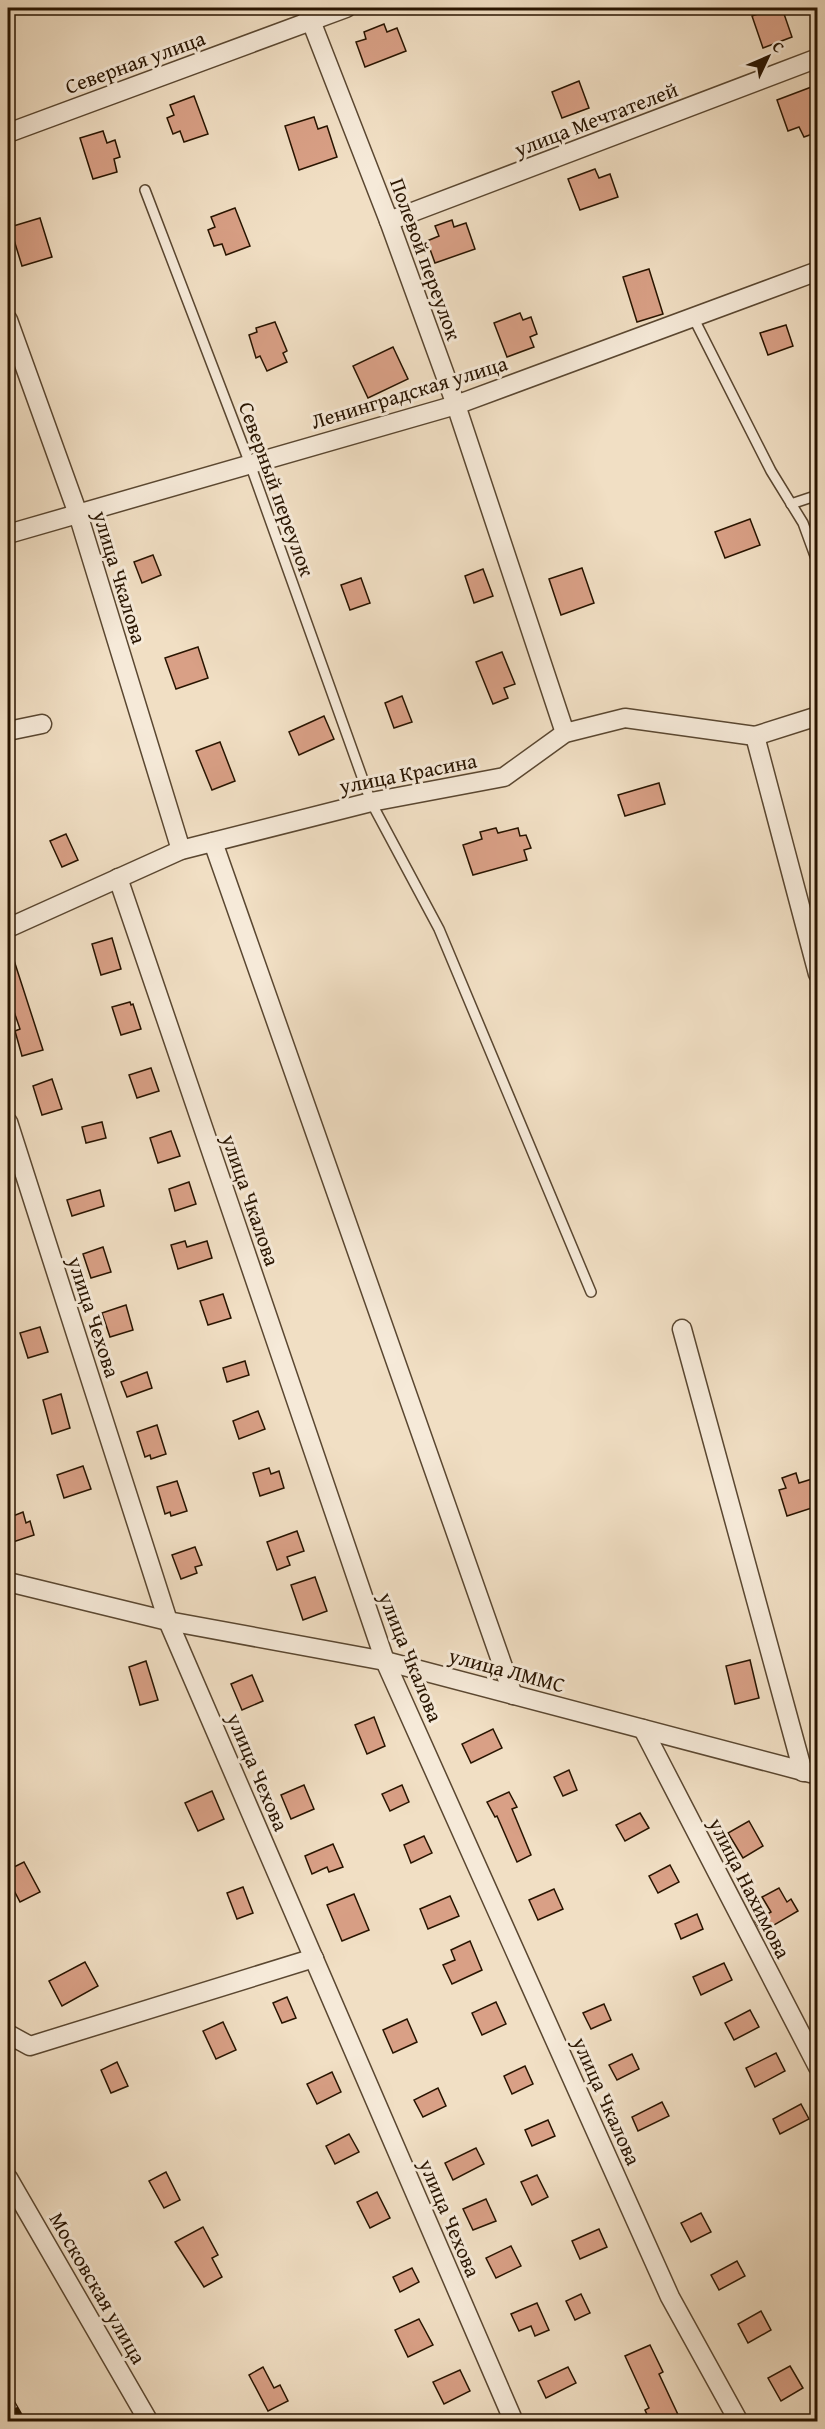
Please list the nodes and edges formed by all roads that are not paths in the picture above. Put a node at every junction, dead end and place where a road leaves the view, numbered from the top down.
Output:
1 (346, 8) edge
2 (308, 14) edge
3 (818, 58) edge
4 (8, 133) edge
5 (145, 190) dead end
6 (389, 221) junction
7 (818, 271) edge
8 (693, 317) junction
9 (8, 320) edge
10 (456, 405) junction
11 (250, 464) junction
12 (818, 495) edge
13 (791, 504) junction
14 (78, 514) junction
15 (8, 534) edge
16 (818, 564) edge
17 (818, 716) edge
18 (42, 724) dead end
19 (8, 731) edge
20 (565, 733) junction
21 (755, 736) junction
22 (371, 802) junction
23 (213, 842) junction
24 (181, 850) junction
25 (118, 878) junction
26 (8, 928) edge
27 (818, 974) edge
28 (8, 1122) edge
29 (591, 1292) dead end
30 (682, 1329) dead end
31 (8, 1582) edge
32 (168, 1621) junction
33 (385, 1661) junction
34 (513, 1695) junction
35 (643, 1730) junction
36 (810, 1774) edge
37 (314, 1958) junction
38 (8, 2034) edge
39 (818, 2067) edge
40 (8, 2178) edge
41 (149, 2421) edge
42 (514, 2421) edge
43 (739, 2421) edge

1 - 2 street, Северная улица
2 - 4 street, Северная улица
2 - 6 street, Полевой переулок
3 - 6 street, улица Мечтателей
5 - 11 lane, Северный переулок
6 - 10 street, Полевой переулок
7 - 8 street, Ленинградская улица
8 - 10 street, Ленинградская улица
8 - 13 lane
9 - 14 street, улица Чкалова
10 - 11 street, Ленинградская улица
10 - 20 street, Полевой переулок
11 - 14 street, Ленинградская улица
11 - 22 lane, Северный переулок
12 - 13 lane
13 - 16 lane
14 - 15 street, Ленинградская улица
14 - 24 street, улица Чкалова
17 - 21 street, улица Красина
18 - 19 street
20 - 21 street, улица Красина
20 - 22 street, улица Красина
21 - 27 street
22 - 23 street, улица Красина
22 - 29 lane, Северный переулок
23 - 24 street, улица Красина
23 - 34 street
24 - 25 street, улица Красина
25 - 26 street, улица Красина
25 - 33 street, улица Чкалова
28 - 32 street, улица Чехова
30 - 36 street
31 - 32 street, улица ЛММС
32 - 33 street, улица ЛММС
32 - 37 street, улица Чехова
33 - 34 street, улица ЛММС
33 - 43 street, улица Чкалова
34 - 35 street, улица ЛММС
35 - 36 street, улица ЛММС
35 - 39 street, улица Нахимова
37 - 38 street
37 - 42 street, улица Чехова
40 - 41 street, Московская улица

